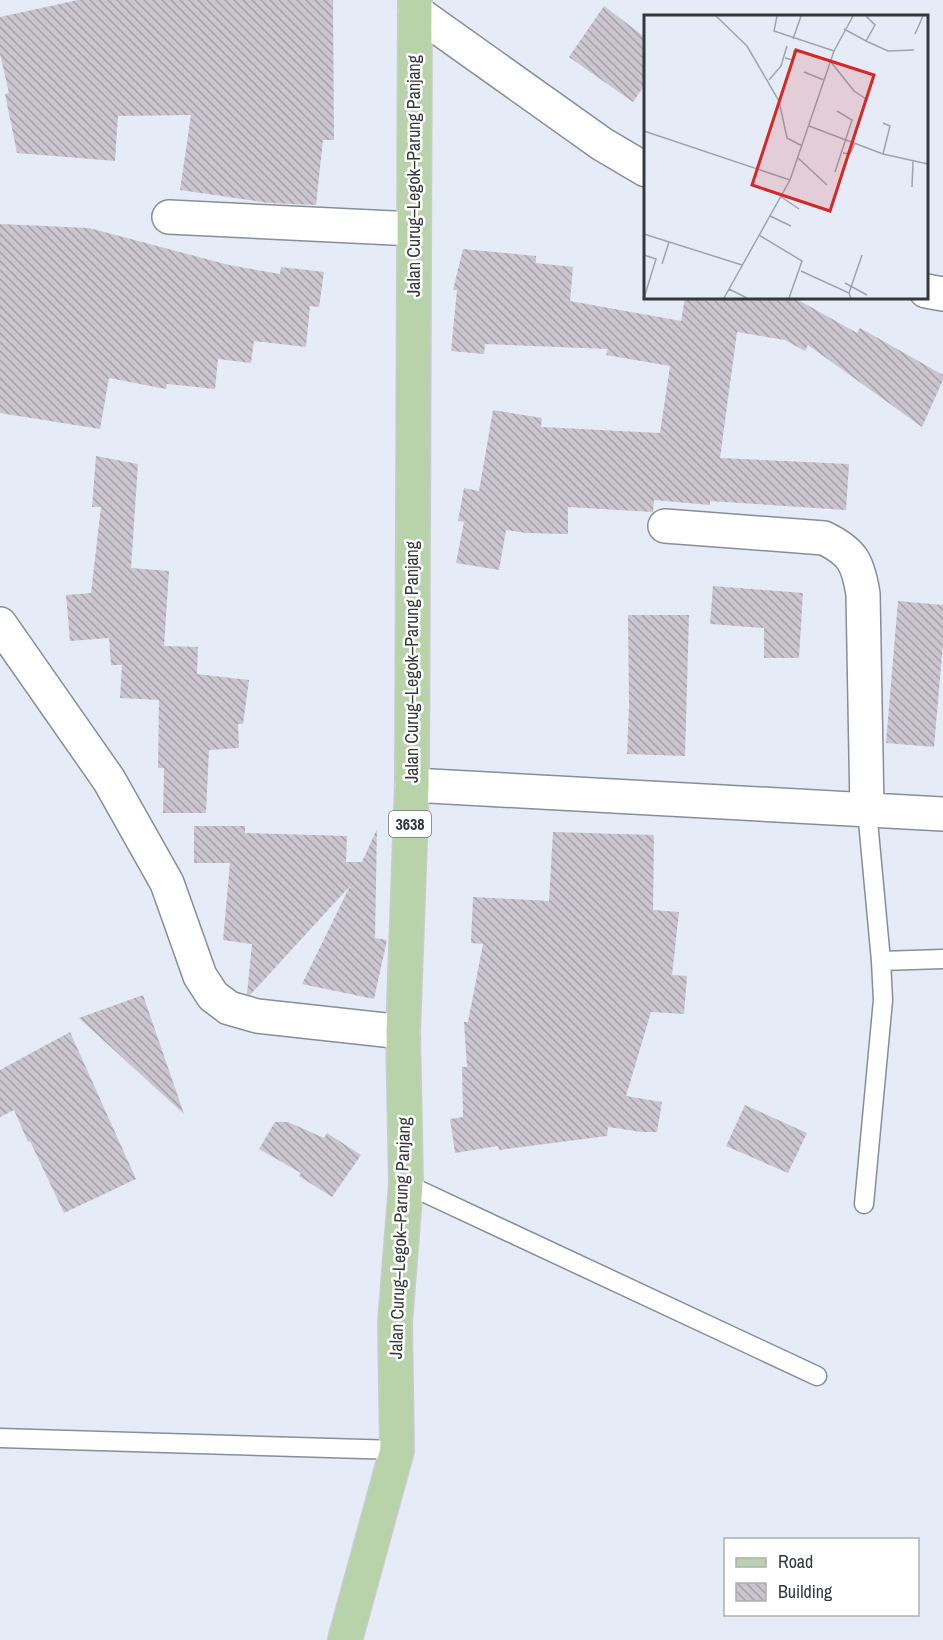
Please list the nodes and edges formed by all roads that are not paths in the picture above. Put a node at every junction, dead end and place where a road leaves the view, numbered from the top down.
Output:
1 (415, 5) edge
2 (644, 169) edge
3 (169, 217) dead end
4 (414, 229) junction
5 (928, 291) edge
6 (943, 294) edge
7 (665, 526) dead end
8 (0, 624) edge
9 (412, 785) junction
10 (867, 810) junction
11 (943, 813) edge
12 (943, 959) edge
13 (881, 961) junction
14 (403, 1032) junction
15 (406, 1184) junction
16 (864, 1204) dead end
17 (817, 1376) dead end
18 (0, 1438) edge
19 (397, 1450) junction
20 (345, 1640) edge

1 - 2 street
1 - 4 main road, Jalan Curug–Legok–Parung Panjang / 3638
3 - 4 street
4 - 9 main road, Jalan Curug–Legok–Parung Panjang / 3638
5 - 6 street
7 - 10 street
8 - 14 street
9 - 10 street
9 - 14 main road, Jalan Curug–Legok–Parung Panjang / 3638
10 - 11 street
10 - 13 lane
12 - 13 lane
13 - 16 lane
14 - 15 main road, Jalan Curug–Legok–Parung Panjang / 3638
15 - 17 lane
15 - 19 main road, Jalan Curug–Legok–Parung Panjang / 3638
18 - 19 lane
19 - 20 main road, Jalan Curug–Legok–Parung Panjang / 3638

